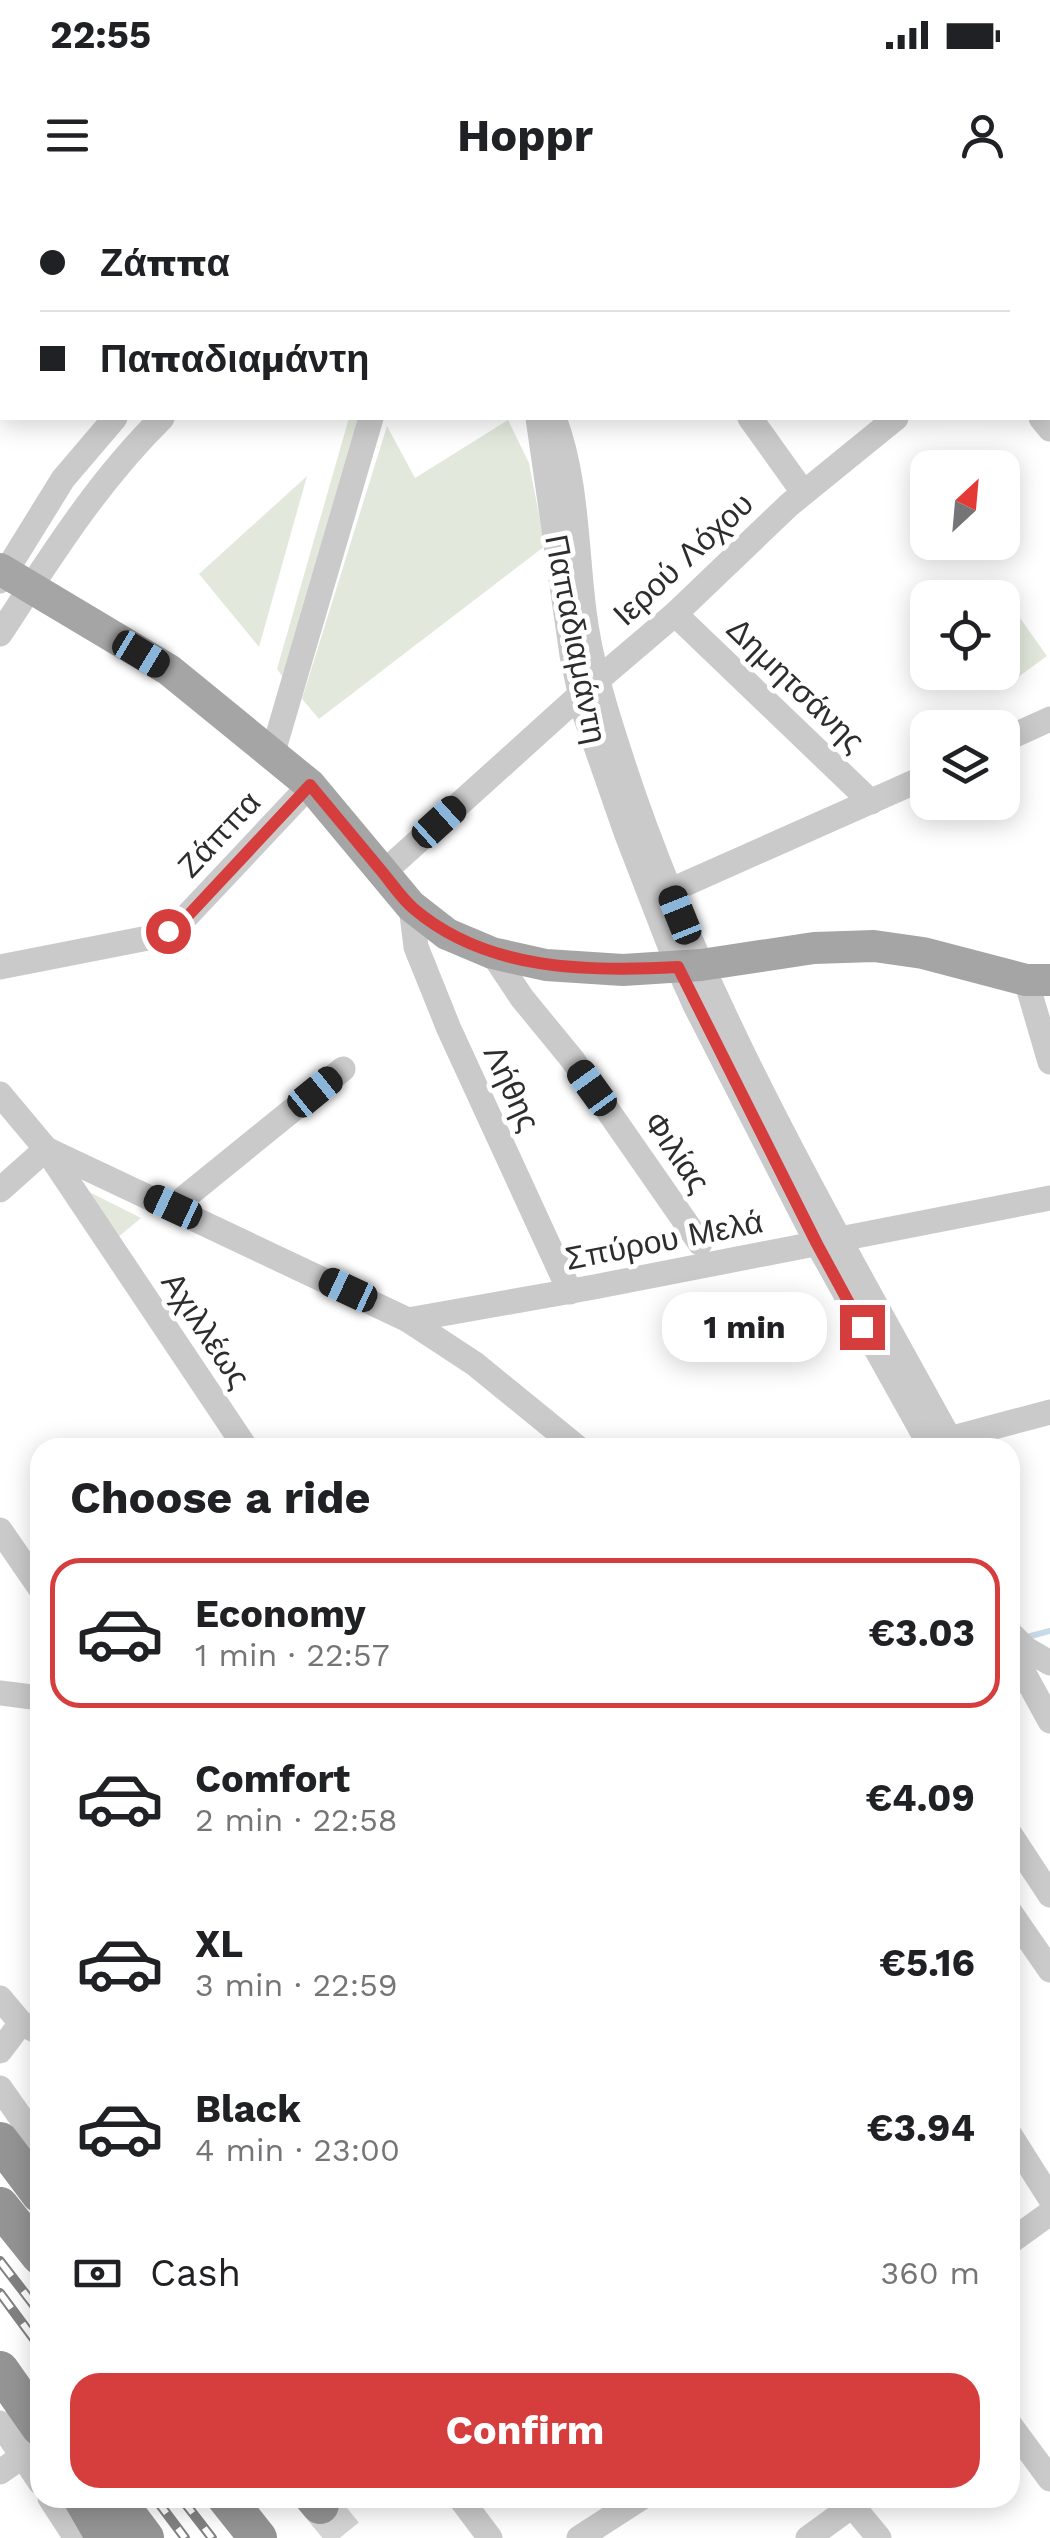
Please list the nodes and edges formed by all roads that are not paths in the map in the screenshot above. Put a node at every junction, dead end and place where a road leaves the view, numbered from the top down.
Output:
1 (114, 420) edge
2 (160, 420) edge
3 (371, 420) edge
4 (538, 420) edge
5 (555, 420) edge
6 (751, 420) edge
7 (893, 420) edge
8 (803, 492) junction
9 (9, 577) edge
10 (675, 614) junction
11 (0, 634) edge
12 (589, 687) junction
13 (1050, 719) edge
14 (1020, 733) edge
15 (273, 752) junction
16 (910, 784) edge
17 (310, 785) junction
18 (871, 802) junction
19 (383, 872) junction
20 (661, 895) junction
21 (411, 906) junction
22 (492, 953) junction
23 (690, 966) junction
24 (0, 967) edge
25 (1038, 980) edge
26 (1050, 1062) edge
27 (344, 1069) dead end
28 (0, 1094) edge
29 (46, 1149) junction
30 (0, 1190) edge
31 (1050, 1198) edge
32 (173, 1207) junction
33 (828, 1241) junction
34 (700, 1243) dead end
35 (570, 1292) junction
36 (408, 1320) junction
37 (1050, 1412) edge
38 (998, 1437) edge
39 (239, 1438) edge
40 (566, 1438) edge
41 (933, 1438) edge
42 (0, 1530) edge
43 (30, 1574) edge
44 (1020, 1642) edge
45 (1020, 1659) edge
46 (1050, 1663) edge
47 (0, 1692) edge
48 (30, 1696) edge
49 (1050, 1721) edge
50 (1020, 1849) edge
51 (1050, 1895) edge
52 (1020, 1926) edge
53 (1050, 1970) edge
54 (0, 1998) edge
55 (30, 2028) edge
56 (0, 2052) edge
57 (0, 2088) edge
58 (30, 2132) edge
59 (0, 2141) edge
60 (1020, 2150) edge
61 (30, 2181) edge
62 (1050, 2198) edge
63 (0, 2206) edge
64 (1050, 2214) edge
65 (1020, 2235) edge
66 (30, 2244) edge
67 (0, 2345) edge
68 (0, 2370) edge
69 (30, 2385) edge
70 (0, 2423) edge
71 (30, 2435) edge
72 (1020, 2439) edge
73 (30, 2442) edge
74 (30, 2447) edge
75 (0, 2472) edge
76 (1050, 2480) edge
77 (56, 2508) edge
78 (88, 2508) edge
79 (122, 2508) edge
80 (234, 2508) edge
81 (468, 2508) edge
82 (626, 2508) edge
83 (842, 2508) edge
84 (854, 2508) edge
85 (76, 2538) edge
86 (106, 2538) edge
87 (145, 2538) edge
88 (258, 2538) edge
89 (490, 2538) edge
90 (579, 2538) edge
91 (808, 2538) edge
92 (879, 2538) edge

1 - 9 street
2 - 9 street
3 - 15 street
4 - 12 street, Παπαδιαμάντη
5 - 12 street, Παπαδιαμάντη
6 - 8 street
7 - 8 street, Ιερού Λόχου
8 - 10 street, Ιερού Λόχου
9 - 11 street
9 - 15 main road
10 - 12 street, Ιερού Λόχου
10 - 18 street, Δημητσάνης
12 - 19 street, Ιερού Λόχου
12 - 20 street, Παπαδιαμάντη
13 - 14 street
15 - 17 main road
16 - 18 street
17 - 19 main road
17 - 24 street, Ζάππα
18 - 20 street
19 - 21 main road
20 - 23 street, Παπαδιαμάντη
21 - 22 main road
21 - 35 street, Λήθης
22 - 23 main road
22 - 34 street, Φιλίας
23 - 25 main road
23 - 33 street, Παπαδιαμάντη
25 - 26 street
27 - 32 street
28 - 29 street, Αχιλλέως
29 - 30 street
29 - 32 street
29 - 39 street, Αχιλλέως
31 - 33 street, Σπύρου Μελά
32 - 36 street
33 - 35 street, Σπύρου Μελά
33 - 41 street, Παπαδιαμάντη
35 - 36 street, Σπύρου Μελά
36 - 40 street
37 - 38 street
42 - 43 street
44 - 46 street
45 - 49 street
47 - 48 street
50 - 51 street
52 - 53 street
54 - 55 street
55 - 56 street
57 - 58 street
59 - 61 highway
60 - 62 street
63 - 66 highway
64 - 65 street
67 - 69 highway
68 - 71 highway
70 - 73 street
72 - 76 street
74 - 75 street
77 - 85 street
78 - 86 highway
79 - 87 highway
80 - 88 highway
81 - 89 street
82 - 90 street
83 - 91 street
84 - 92 street

